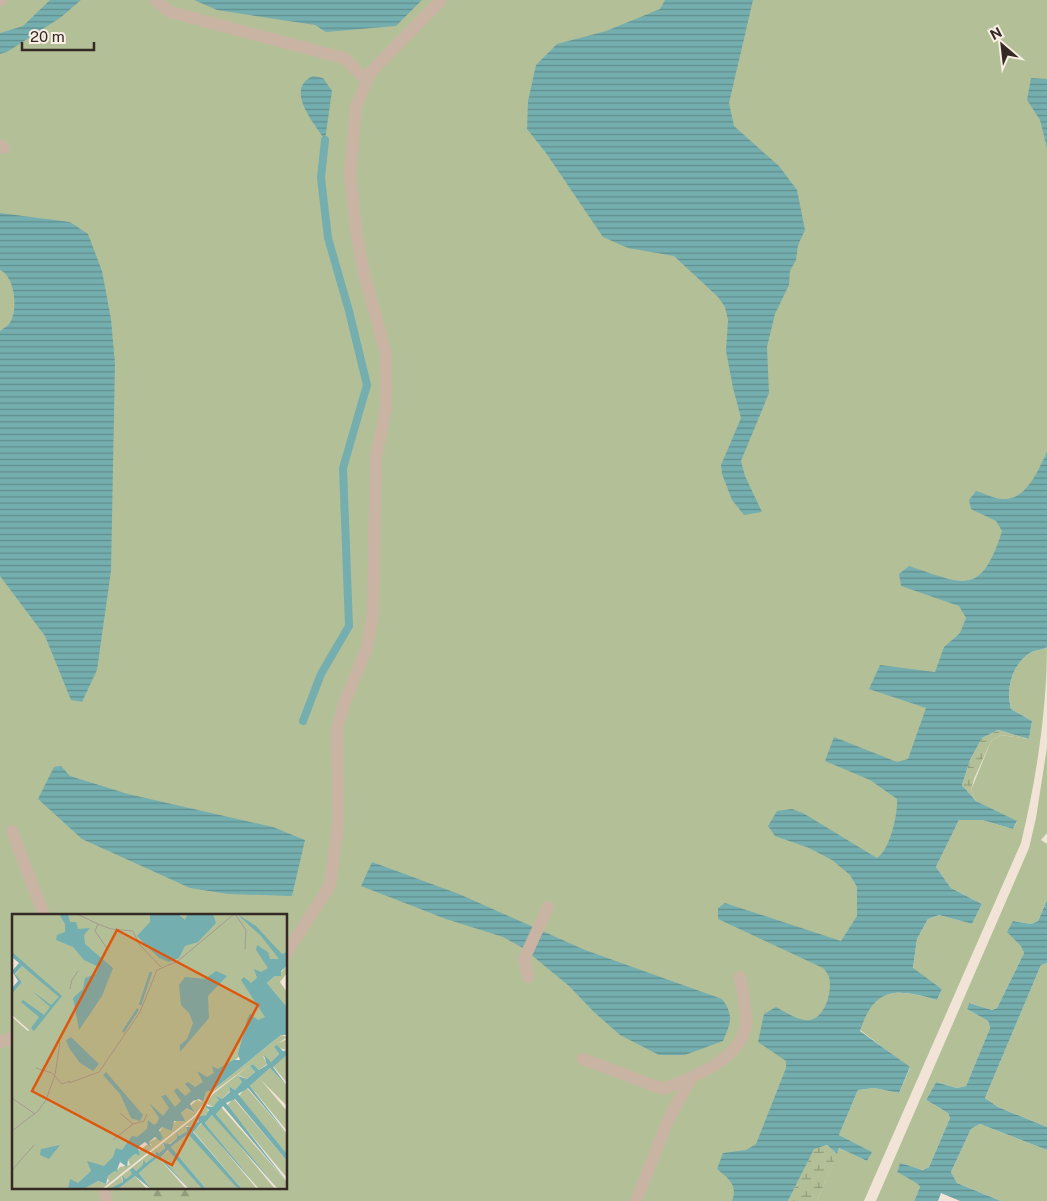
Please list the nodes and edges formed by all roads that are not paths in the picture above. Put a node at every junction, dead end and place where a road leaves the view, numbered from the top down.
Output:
1 (155, 0) edge
2 (441, 0) edge
3 (367, 81) junction
4 (12, 831) dead end
5 (548, 907) dead end
6 (44, 914) edge
7 (288, 951) edge
8 (740, 977) dead end
9 (528, 978) dead end
10 (12, 1038) edge
11 (0, 1042) edge
12 (583, 1058) dead end
13 (691, 1078) junction
14 (105, 1188) edge
15 (106, 1201) edge
16 (636, 1201) edge

1 - 3 lane
2 - 3 lane
3 - 7 lane
4 - 6 lane
5 - 9 lane
8 - 13 lane
10 - 11 lane
12 - 13 lane
13 - 16 lane
14 - 15 lane

